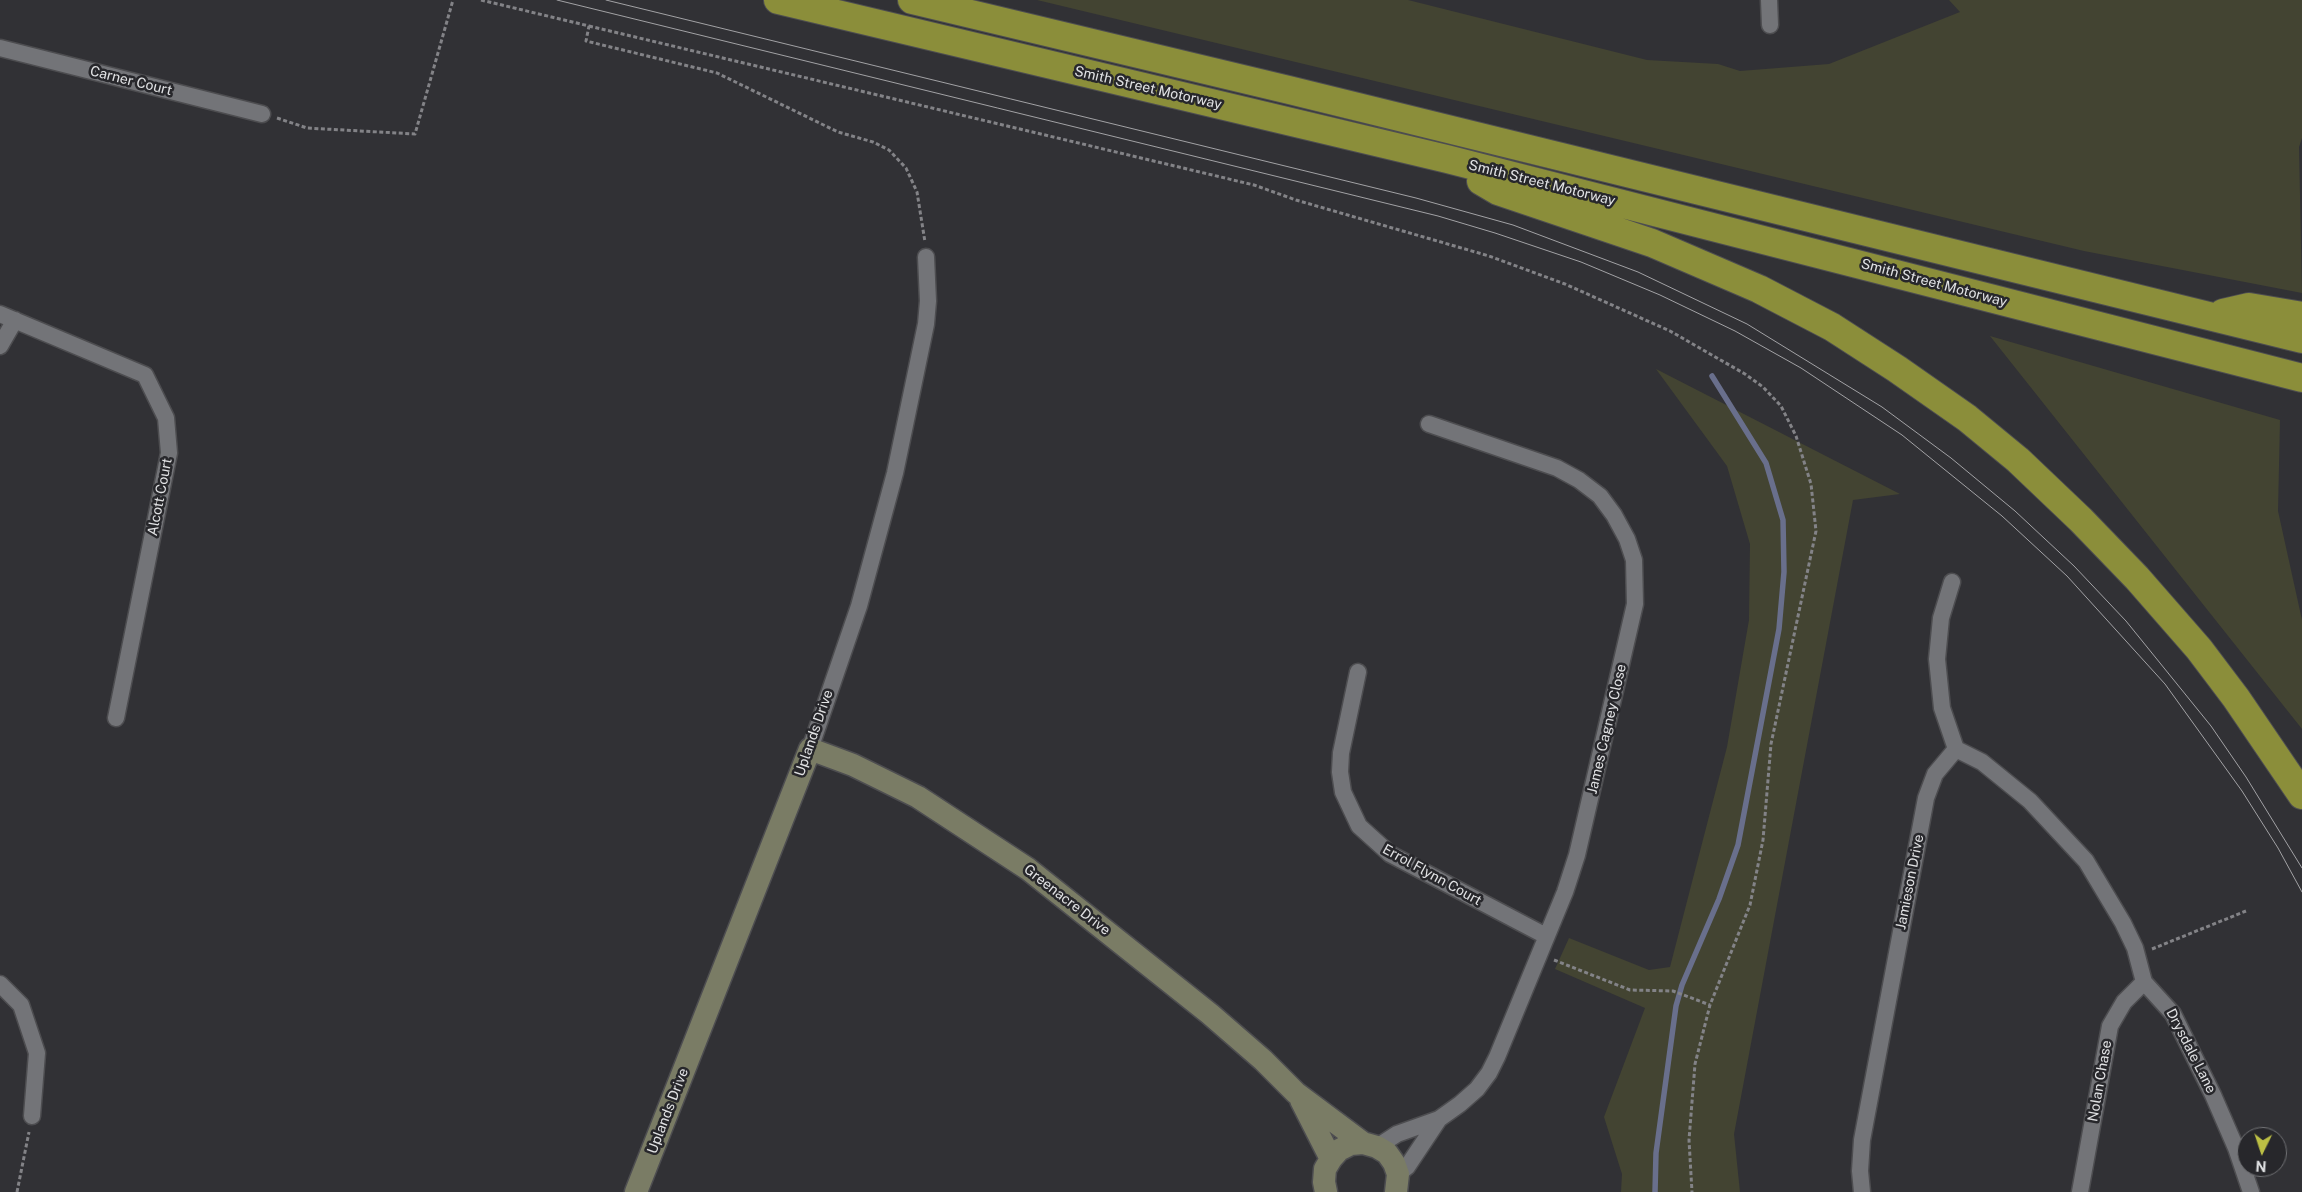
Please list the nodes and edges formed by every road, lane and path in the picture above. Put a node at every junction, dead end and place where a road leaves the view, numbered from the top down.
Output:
1 (453, 0) edge
2 (481, 0) edge
3 (778, 0) edge
4 (912, 0) edge
5 (1769, 0) edge
6 (1770, 25) dead end
7 (0, 48) edge
8 (262, 114) joint
9 (1447, 159) junction
10 (926, 257) joint
11 (2210, 316) junction
12 (2302, 316) edge
13 (7, 317) edge
14 (2302, 339) edge
15 (0, 346) edge
16 (2302, 378) edge
17 (1429, 424) dead end
18 (1952, 582) dead end
19 (1358, 672) dead end
20 (116, 718) dead end
21 (810, 749) junction
22 (1956, 749) junction
23 (2302, 796) edge
24 (2246, 911) dead end
25 (1546, 936) junction
26 (1538, 954) junction
27 (2138, 956) junction
28 (2144, 982) junction
29 (0, 984) edge
30 (1710, 1005) dead end
31 (1296, 1093) junction
32 (32, 1116) joint
33 (1439, 1119) junction
34 (1370, 1145) junction
35 (1331, 1159) junction
36 (1397, 1183) edge
37 (1321, 1189) edge
38 (17, 1192) edge
39 (636, 1192) edge
40 (1862, 1192) edge
41 (2080, 1192) edge
42 (2251, 1192) edge

1 - 8 path
2 - 10 path
3 - 9 highway, Smith Street Motorway
4 - 11 highway, Smith Street Motorway
5 - 6 street
7 - 8 street, Carner Court
9 - 16 highway, Smith Street Motorway
9 - 23 highway
10 - 21 street, Uplands Drive
11 - 12 highway
11 - 14 highway, Smith Street Motorway
13 - 15 street
13 - 20 street, Alcott Court
17 - 25 street, James Cagney Close
18 - 22 street
19 - 25 street, Errol Flynn Court
21 - 31 street, Greenacre Drive
21 - 39 street, Uplands Drive
22 - 27 street, Drysdale Lane
22 - 40 street, Jamieson Drive
24 - 27 path
25 - 26 street, James Cagney Close
26 - 30 path
26 - 33 street, James Cagney Close
27 - 28 street, Drysdale Lane
28 - 41 street, Nolan Chase
28 - 42 street, Drysdale Lane
29 - 32 street
31 - 34 street, Greenacre Drive
31 - 35 street, Greenacre Drive
32 - 38 path
33 - 34 street, James Cagney Close
33 - 36 street, James Cagney Close
34 - 35 street
34 - 36 street, Greenacre Drive
35 - 37 street

